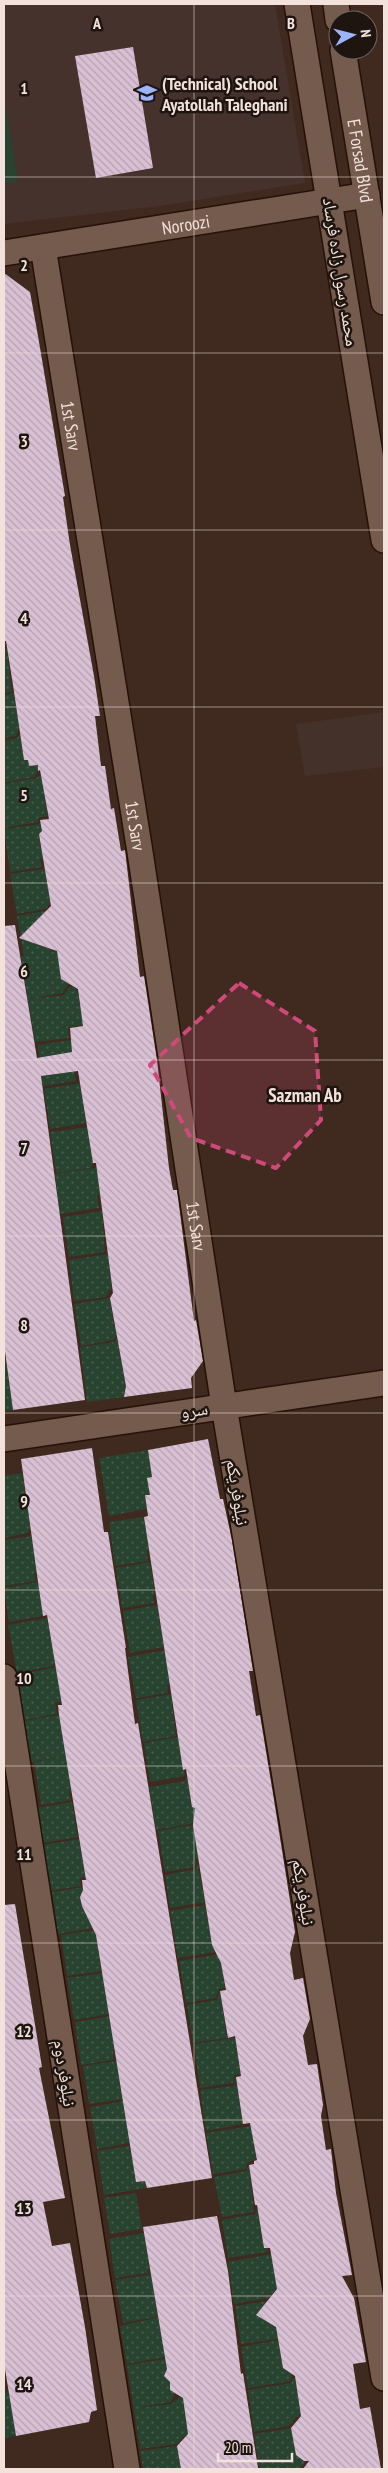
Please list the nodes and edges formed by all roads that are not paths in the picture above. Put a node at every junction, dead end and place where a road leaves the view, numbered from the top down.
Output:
1 (297, 4) edge
2 (345, 60) edge
3 (367, 195) junction
4 (329, 201) junction
5 (43, 247) junction
6 (4, 253) edge
7 (384, 302) edge
8 (384, 540) edge
9 (384, 1383) edge
10 (224, 1406) junction
11 (4, 1439) edge
12 (4, 1677) edge
13 (384, 2378) edge
14 (127, 2469) edge

1 - 4 street, محمد رسول زاده فرساد
2 - 3 street, E Forsad Blvd
3 - 4 street, Noroozi
3 - 7 street, E Forsad Blvd
4 - 5 street, Noroozi
4 - 8 street, محمد رسول زاده فرساد
5 - 6 street, Noroozi
5 - 10 street, 1st Sarv
9 - 10 street, سرو
10 - 11 street, سرو
10 - 13 street, نیلوفر یکم
12 - 14 street, نیلوفر دوم

